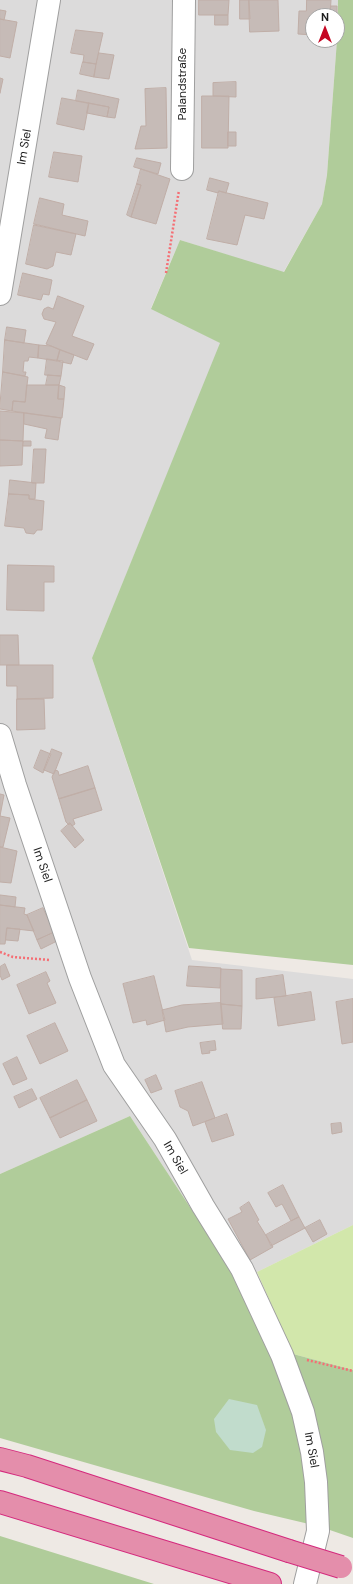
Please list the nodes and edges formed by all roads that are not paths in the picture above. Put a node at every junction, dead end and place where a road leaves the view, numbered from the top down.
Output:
1 (50, 0) edge
2 (184, 0) edge
3 (182, 169) road end
4 (0, 294) edge
5 (0, 735) edge
6 (0, 1459) edge
7 (0, 1502) edge
8 (347, 1569) edge
9 (270, 1584) edge
10 (305, 1584) edge

1 - 4 street, Im Siel
2 - 3 street, Palandstraße
5 - 10 street, Im Siel
6 - 8 highway, bridge
7 - 9 highway

